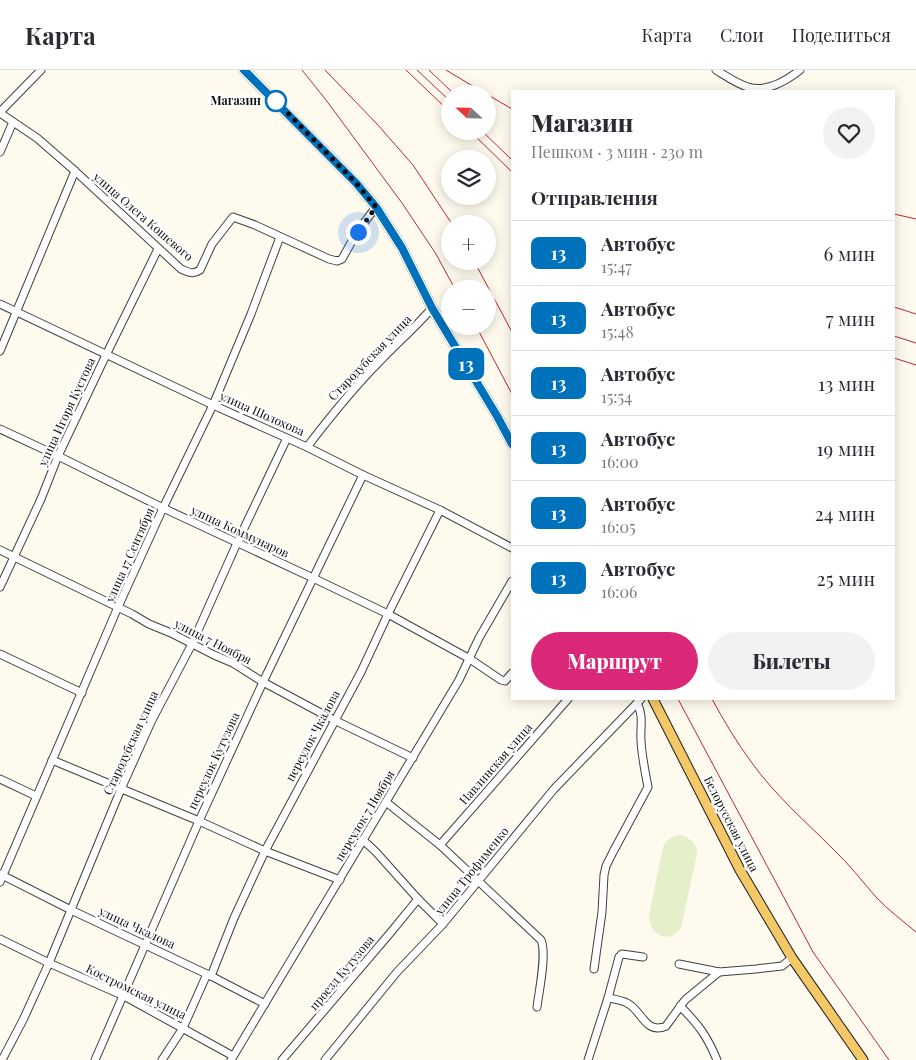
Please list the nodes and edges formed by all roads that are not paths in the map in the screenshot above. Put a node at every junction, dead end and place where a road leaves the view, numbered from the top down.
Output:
1 (41, 70) edge
2 (244, 70) edge
3 (716, 70) edge
4 (800, 70) edge
5 (0, 112) edge
6 (13, 122) junction
7 (0, 152) edge
8 (75, 171) junction
9 (376, 207) junction
10 (280, 237) junction
11 (158, 248) junction
12 (0, 304) edge
13 (432, 308) junction
14 (17, 311) junction
15 (0, 351) edge
16 (106, 354) junction
17 (213, 405) junction
18 (0, 429) edge
19 (287, 438) junction
20 (511, 442) edge
21 (307, 447) junction
22 (58, 456) junction
23 (363, 475) junction
24 (163, 508) junction
25 (440, 510) junction
26 (237, 543) junction
27 (511, 547) edge
28 (0, 550) edge
29 (13, 557) junction
30 (313, 578) junction
31 (511, 583) edge
32 (0, 587) edge
33 (118, 608) junction
34 (388, 614) junction
35 (192, 644) junction
36 (0, 654) edge
37 (470, 658) junction
38 (511, 675) edge
39 (263, 682) junction
40 (82, 693) junction
41 (567, 700) edge
42 (654, 700) edge
43 (639, 701) edge
44 (334, 720) junction
45 (413, 758) junction
46 (52, 760) junction
47 (0, 779) edge
48 (122, 789) junction
49 (36, 796) junction
50 (386, 802) junction
51 (199, 821) junction
52 (363, 840) junction
53 (440, 845) junction
54 (265, 851) junction
55 (1, 877) edge
56 (340, 880) junction
57 (479, 880) junction
58 (418, 899) junction
59 (71, 910) junction
60 (443, 924) junction
61 (0, 939) edge
62 (145, 944) junction
63 (643, 957) dead end
64 (792, 958) junction
65 (49, 963) junction
66 (679, 964) dead end
67 (594, 969) dead end
68 (719, 972) junction
69 (209, 975) junction
70 (124, 996) junction
71 (608, 998) junction
72 (265, 1004) junction
73 (680, 1006) junction
74 (537, 1007) dead end
75 (183, 1028) junction
76 (232, 1058) edge
77 (2, 1060) edge
78 (95, 1060) edge
79 (162, 1060) edge
80 (282, 1060) edge
81 (325, 1060) edge
82 (588, 1060) edge
83 (717, 1060) edge
84 (863, 1060) edge

1 - 5 street
2 - 9 main road
3 - 4 street
5 - 6 street, улица Олега Кошевого
6 - 7 street
6 - 8 street, улица Олега Кошевого
8 - 11 street, улица Олега Кошевого
8 - 14 street
9 - 10 street, улица Олега Кошевого
9 - 13 main road
10 - 11 street, улица Олега Кошевого
10 - 17 street, улица 17 Сентября
11 - 16 street, улица Игоря Кустова
12 - 14 street, улица Шолохова
13 - 20 main road
13 - 21 street, Стародубская улица
14 - 15 street
14 - 16 street, улица Шолохова
16 - 17 street, улица Шолохова
16 - 22 street, улица Игоря Кустова
17 - 19 street, улица Шолохова
17 - 24 street, улица 17 Сентября
18 - 22 street, улица Коммунаров
19 - 21 street, улица Шолохова
19 - 26 street, Стародубская улица
21 - 23 street, улица Шолохова
22 - 24 street, улица Коммунаров
22 - 29 street, улица Игоря Кустова
23 - 25 street, улица Шолохова
23 - 30 street, переулок Кутузова
24 - 26 street, улица Коммунаров
24 - 33 street, улица 17 Сентября
25 - 27 street, улица Шолохова
25 - 34 street, переулок Чкалова
26 - 30 street, улица Коммунаров
26 - 35 street, Стародубская улица
28 - 29 street, улица 7 Ноября
29 - 32 street, улица Игоря Кустова
29 - 33 street, улица 7 Ноября
30 - 34 street, улица Коммунаров
30 - 39 street, переулок Кутузова
31 - 37 street, переулок 7 Ноября
33 - 35 street, улица 7 Ноября
33 - 40 street, улица 17 Сентября
34 - 37 street, улица Коммунаров
34 - 44 street, переулок Чкалова
35 - 39 street, улица 7 Ноября
35 - 48 street, Стародубская улица
36 - 40 street
37 - 38 street, улица Коммунаров
37 - 45 street, переулок 7 Ноября
39 - 44 street, улица 7 Ноября
39 - 51 street, переулок Кутузова
40 - 46 street, улица 17 Сентября
41 - 53 street, Навлинская улица
42 - 64 main road, Белорусская улица
43 - 57 street, улица Трофименко
43 - 67 street
44 - 45 street, улица 7 Ноября
44 - 54 street, переулок Чкалова
45 - 50 street, переулок 7 Ноября
46 - 48 street
46 - 49 street, улица 17 Сентября
47 - 49 street
48 - 51 street
48 - 59 street, Стародубская улица
49 - 55 street, улица 17 Сентября
50 - 52 street, переулок 7 Ноября
50 - 53 street
51 - 54 street
51 - 62 street, переулок Кутузова
52 - 56 street, переулок 7 Ноября
52 - 58 street
53 - 57 street
54 - 56 street
54 - 69 street, переулок Чкалова
55 - 59 street, улица Чкалова
56 - 72 street, переулок 7 Ноября
57 - 60 street, улица Трофименко
57 - 74 street
58 - 60 street
58 - 80 street, проезд Кутузова
59 - 62 street, улица Чкалова
59 - 65 street, Стародубская улица
60 - 81 street, улица Трофименко
61 - 65 street, Костромская улица
62 - 69 street, улица Чкалова
62 - 70 street, переулок Кутузова
63 - 71 street
64 - 68 street
64 - 84 main road, Белорусская улица
65 - 70 street, Костромская улица
65 - 77 street, Стародубская улица
66 - 68 street
68 - 73 street
69 - 72 street, улица Чкалова
69 - 75 street, переулок Чкалова
70 - 75 street, Костромская улица
70 - 78 street, переулок Кутузова
71 - 73 street
71 - 82 street
72 - 76 street, переулок 7 Ноября
73 - 83 street
75 - 76 street, Костромская улица
75 - 79 street, переулок Чкалова

